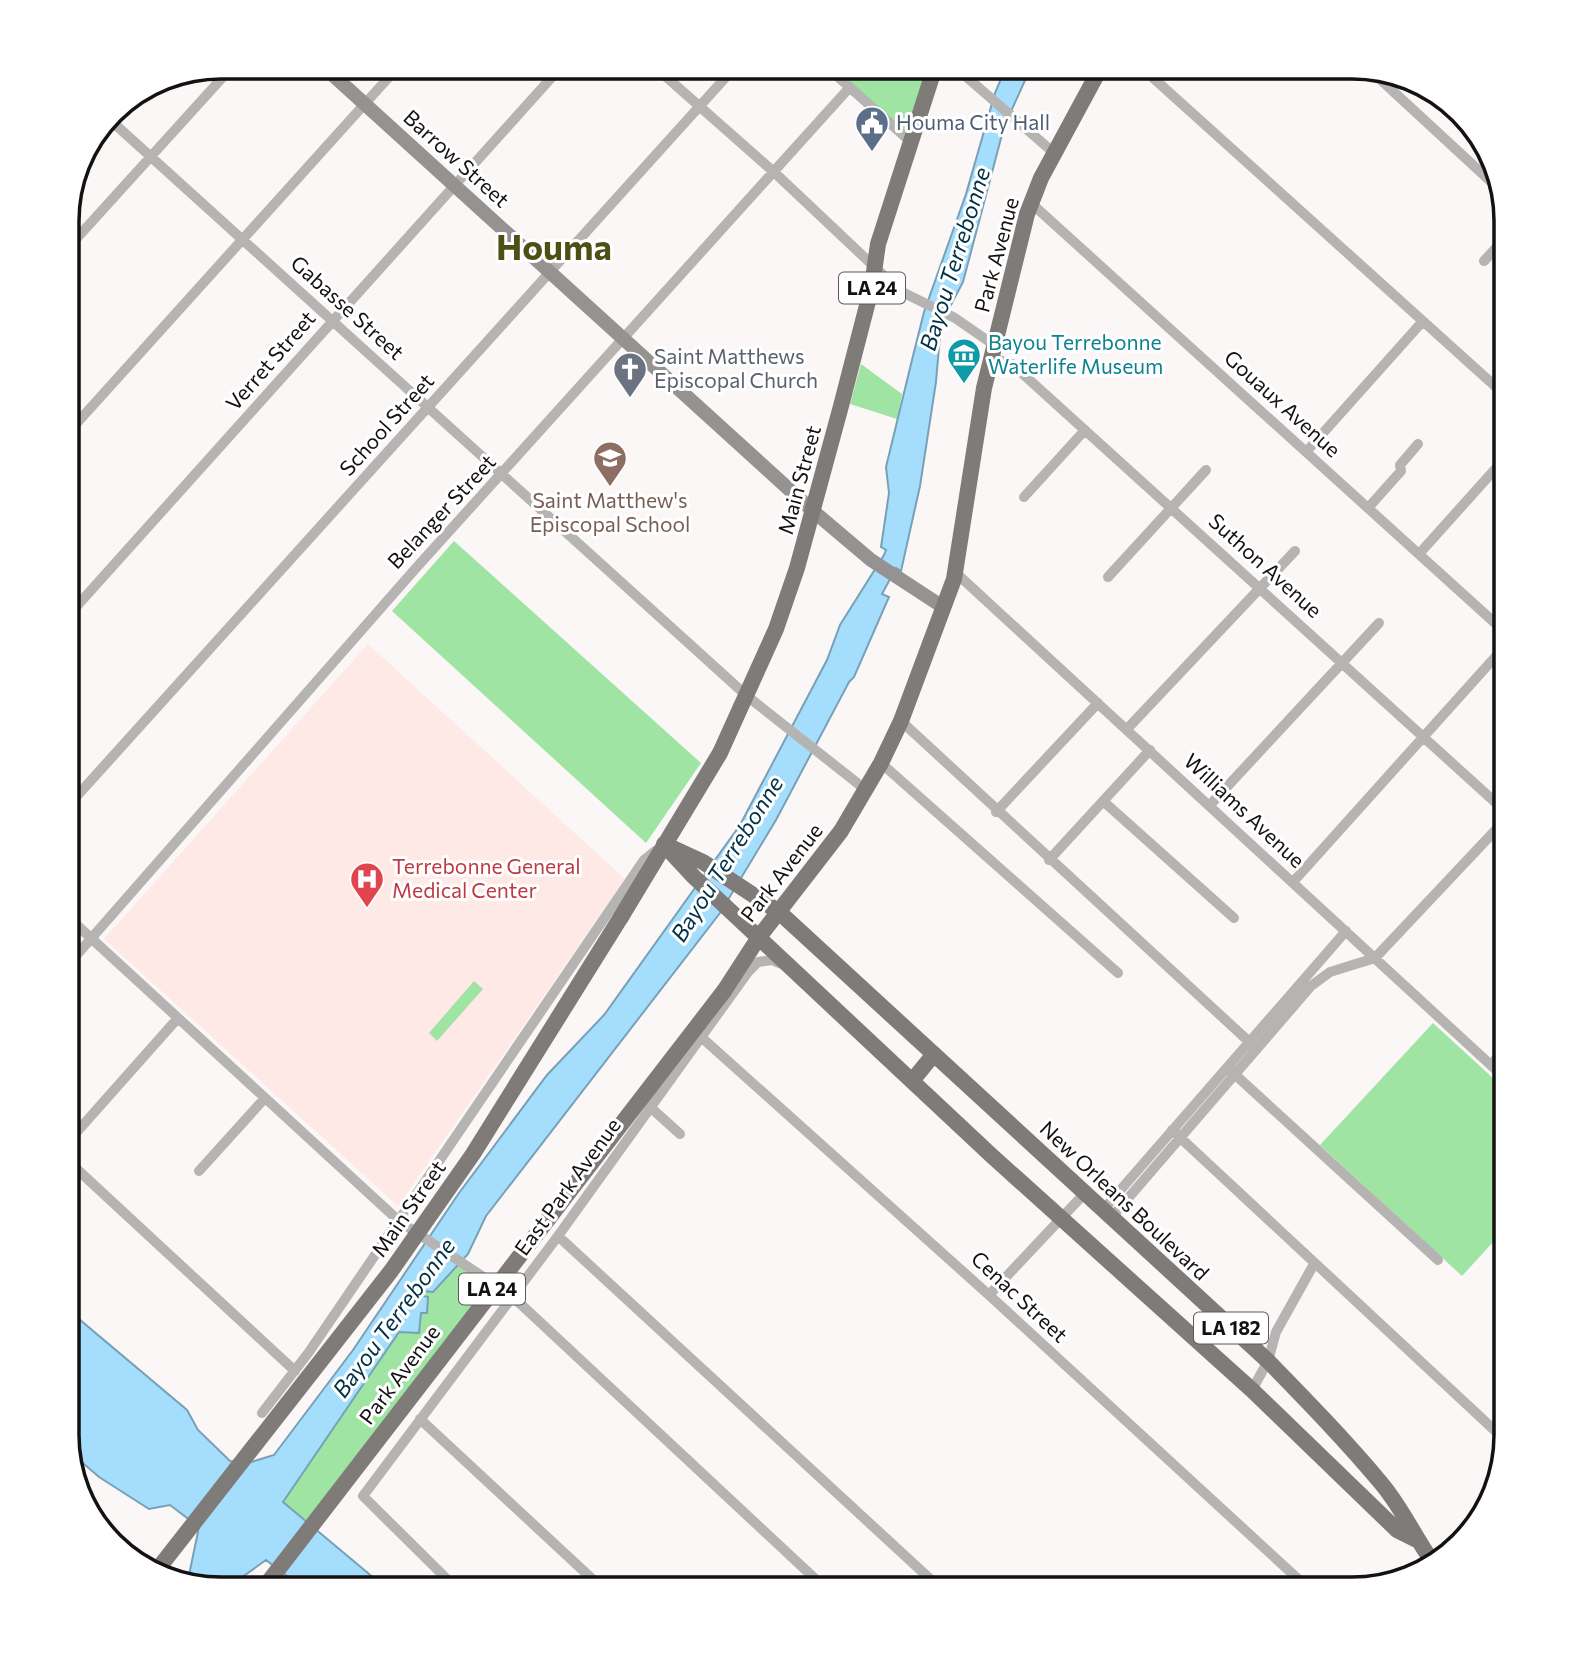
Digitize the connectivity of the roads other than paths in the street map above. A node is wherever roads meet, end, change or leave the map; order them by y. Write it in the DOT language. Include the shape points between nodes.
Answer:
graph roads {
  1 [pos="220,79"];
  2 [pos="338,79"];
  3 [pos="387,79"];
  4 [pos="550,79"];
  5 [pos="669,79"];
  6 [pos="724,79"];
  7 [pos="840,79"];
  8 [pos="932,79"];
  9 [pos="968,79"];
  10 [pos="1094,79"];
  11 [pos="1154,79"];
  12 [pos="1385,83"];
  13 [pos="850,88"];
  14 [pos="365,104"];
  15 [pos="699,106"];
  16 [pos="116,125"];
  17 [pos="913,144"];
  18 [pos="1054,153"];
  19 [pos="151,156"];
  20 [pos="775,173"];
  21 [pos="1487,178"];
  22 [pos="453,184"];
  23 [pos="1031,203"];
  24 [pos="79,236"];
  25 [pos="242,239"];
  26 [pos="1494,251"];
  27 [pos="1484,261"];
  28 [pos="875,269"];
  29 [pos="549,271"];
  30 [pos="332,320"];
  31 [pos="1423,321"];
  32 [pos="624,339"];
  33 [pos="993,352"];
  34 [pos="1494,384"];
  35 [pos="428,408"];
  36 [pos="79,420"];
  37 [pos="1085,430"];
  38 [pos="1418,444"];
  39 [pos="1306,452"];
  40 [pos="1206,470"];
  41 [pos="1494,471"];
  42 [pos="502,476"];
  43 [pos="1024,498"];
  44 [pos="1172,508"];
  45 [pos="1368,508"];
  46 [pos="813,512"];
  47 [pos="1295,551"];
  48 [pos="1419,554"];
  49 [pos="955,572"];
  50 [pos="1108,578"];
  51 [pos="1260,587"];
  52 [pos="79,604"];
  53 [pos="943,607"];
  54 [pos="1494,621"];
  55 [pos="1379,623"];
  56 [pos="1494,659"];
  57 [pos="1343,662"];
  58 [pos="747,696"];
  59 [pos="1098,702"];
  60 [pos="901,721"];
  61 [pos="1127,730"];
  62 [pos="1424,736"];
  63 [pos="1150,750"];
  64 [pos="881,763"];
  65 [pos="866,790"];
  66 [pos="79,794"];
  67 [pos="1494,800"];
  68 [pos="1103,801"];
  69 [pos="1210,805"];
  70 [pos="996,812"];
  71 [pos="1494,833"];
  72 [pos="664,844"];
  73 [pos="1049,860"];
  74 [pos="1293,882"];
  75 [pos="779,912"];
  76 [pos="1234,918"];
  77 [pos="79,927"];
  78 [pos="1346,931"];
  79 [pos="759,937"];
  80 [pos="92,939"];
  81 [pos="79,953"];
  82 [pos="1376,958"];
  83 [pos="791,968"];
  84 [pos="1118,973"];
  85 [pos="1304,987"];
  86 [pos="178,1018"];
  87 [pos="700,1036"];
  88 [pos="1253,1046"];
  89 [pos="934,1054"];
  90 [pos="1494,1062"];
  91 [pos="1492,1065"];
  92 [pos="1231,1071"];
  93 [pos="912,1081"];
  94 [pos="265,1098"];
  95 [pos="650,1107"];
  96 [pos="79,1129"];
  97 [pos="1176,1133"];
  98 [pos="680,1134"];
  99 [pos="199,1171"];
  100 [pos="79,1172"];
  101 [pos="1084,1194"];
  102 [pos="1107,1214"];
  103 [pos="1062,1218"];
  104 [pos="399,1221"];
  105 [pos="558,1236"];
  106 [pos="1438,1260"];
  107 [pos="1314,1264"];
  108 [pos="989,1295"];
  109 [pos="512,1296"];
  110 [pos="1268,1362"];
  111 [pos="295,1370"];
  112 [pos="1251,1390"];
  113 [pos="262,1413"];
  114 [pos="419,1419"];
  115 [pos="1494,1429"];
  116 [pos="1417,1540"];
  117 [pos="1428,1555"];
  118 [pos="161,1564"];
  119 [pos="273,1577"];
  120 [pos="444,1577"];
  121 [pos="589,1577"];
  122 [pos="813,1577"];
  123 [pos="927,1577"];
  124 [pos="1295,1577"];
  1 -- 19 [label="street"];
  2 -- 14 [label="main road, Barrow Street"];
  3 -- 14 [label="street"];
  4 -- 22 [label="street, Verret Street"];
  5 -- 15 [label="street, Suthon Avenue"];
  6 -- 15 [label="street, School Street"];
  7 -- 13 [label="street"];
  8 -- 17 [label="main road, Main Street / LA 24"];
  9 -- 18 [label="street"];
  10 -- 18 [label="main road, Park Avenue / LA 24"];
  11 -- 31 [label="street"];
  12 -- 21 [label="street"];
  13 -- 17 [label="street"];
  13 -- 20 [label="street, Belanger Street"];
  14 -- 22 [label="main road, Barrow Street"];
  14 -- 25 [label="street"];
  15 -- 20 [label="street, Suthon Avenue"];
  15 -- 29 [label="street, School Street"];
  16 -- 19 [label="street, Gabasse Street"];
  17 -- 28 [label="main road, Main Street / LA 24" via="878,244"];
  18 -- 23 [label="main road, Park Avenue / LA 24"];
  19 -- 24 [label="street"];
  19 -- 25 [label="street, Gabasse Street"];
  20 -- 28 [label="street, Suthon Avenue"];
  20 -- 32 [label="street, Belanger Street"];
  22 -- 29 [label="main road, Barrow Street"];
  22 -- 30 [label="street, Verret Street"];
  23 -- 33 [label="main road, Park Avenue / LA 24"];
  23 -- 39 [label="street, Gouaux Avenue"];
  25 -- 30 [label="street, Gabasse Street"];
  25 -- 36 [label="street"];
  26 -- 27 [label="street"];
  28 -- 33 [label="street, Suthon Avenue" via="900,290 955,318"];
  28 -- 46 [label="main road, Main Street / LA 24"];
  29 -- 32 [label="main road, Barrow Street"];
  29 -- 35 [label="street, School Street"];
  30 -- 35 [label="street, Gabasse Street"];
  30 -- 52 [label="street, Verret Street"];
  31 -- 34 [label="street"];
  31 -- 39 [label="street"];
  32 -- 42 [label="street, Belanger Street"];
  32 -- 46 [label="main road, Barrow Street"];
  33 -- 37 [label="street, Suthon Avenue"];
  33 -- 49 [label="main road, Park Avenue / LA 24"];
  35 -- 42 [label="street, Gabasse Street"];
  35 -- 66 [label="street, School Street"];
  37 -- 43 [label="street"];
  37 -- 44 [label="street, Suthon Avenue"];
  38 -- 45 [label="street"];
  39 -- 45 [label="street, Gouaux Avenue"];
  40 -- 44 [label="street"];
  41 -- 48 [label="street"];
  42 -- 58 [label="street, Gabasse Street"];
  42 -- 80 [label="street, Belanger Street"];
  44 -- 50 [label="street"];
  44 -- 51 [label="street, Suthon Avenue"];
  45 -- 48 [label="street, Gouaux Avenue"];
  46 -- 53 [label="main road, Barrow Street" via="871,561"];
  46 -- 58 [label="main road, Main Street / LA 24" via="776,629"];
  47 -- 51 [label="street"];
  48 -- 54 [label="street, Gouaux Avenue"];
  49 -- 53 [label="main road, Park Avenue / LA 24"];
  49 -- 59 [label="street, Williams Avenue"];
  51 -- 57 [label="street, Suthon Avenue"];
  51 -- 61 [label="street"];
  53 -- 60 [label="main road, Park Avenue / LA 24"];
  55 -- 57 [label="street"];
  56 -- 62 [label="street"];
  57 -- 62 [label="street, Suthon Avenue"];
  57 -- 69 [label="street"];
  58 -- 65 [label="street, Gabasse Street"];
  58 -- 72 [label="main road, Main Street / LA 24" via="720,753"];
  59 -- 61 [label="street, Williams Avenue"];
  59 -- 70 [label="street"];
  60 -- 64 [label="main road, Park Avenue / LA 24"];
  60 -- 70 [label="street"];
  61 -- 63 [label="street, Williams Avenue"];
  62 -- 67 [label="street, Suthon Avenue"];
  62 -- 74 [label="street"];
  63 -- 68 [label="street"];
  63 -- 69 [label="street, Williams Avenue"];
  64 -- 65 [label="main road, Park Avenue / LA 24"];
  64 -- 84 [label="street"];
  65 -- 75 [label="main road, Park Avenue / LA 24"];
  68 -- 73 [label="street"];
  68 -- 76 [label="street"];
  69 -- 74 [label="street, Williams Avenue"];
  70 -- 73 [label="street"];
  71 -- 82 [label="street"];
  72 -- 75 [label="main road, LA 182" via="703,862"];
  72 -- 79 [label="main road, LA 182"];
  72 -- 104 [label="street, Main Street" via="644,860"];
  72 -- 118 [label="main road, Main Street / LA 24, bridge" via="473,1154 391,1271"];
  73 -- 88 [label="street"];
  74 -- 78 [label="street, Williams Avenue"];
  75 -- 79 [label="main road, Park Avenue / LA 24"];
  75 -- 89 [label="main road, New Orleans Boulevard / LA 182"];
  77 -- 80 [label="street"];
  78 -- 82 [label="street, Williams Avenue"];
  78 -- 85 [label="street"];
  79 -- 83 [label="main road, New Orleans Boulevard / LA 182"];
  79 -- 119 [label="main road, Park Avenue / LA 24, bridge" via="724,991"];
  80 -- 81 [label="street, Belanger Street"];
  80 -- 86 [label="street"];
  82 -- 85 [label="street" via="1330,972"];
  82 -- 91 [label="street, Williams Avenue"];
  83 -- 87 [label="street, East Park Avenue" via="772,960 758,961"];
  83 -- 93 [label="main road, New Orleans Boulevard / LA 182"];
  85 -- 88 [label="street"];
  86 -- 94 [label="street"];
  86 -- 96 [label="street"];
  87 -- 95 [label="street, East Park Avenue"];
  87 -- 108 [label="street, Cenac Street"];
  88 -- 92 [label="street"];
  89 -- 93 [label="main road"];
  89 -- 101 [label="main road, New Orleans Boulevard / LA 182"];
  90 -- 91 [label="street"];
  92 -- 97 [label="street"];
  92 -- 106 [label="street"];
  93 -- 103 [label="main road, New Orleans Boulevard / LA 182"];
  94 -- 99 [label="street"];
  94 -- 104 [label="street"];
  95 -- 98 [label="street"];
  95 -- 105 [label="street, East Park Avenue"];
  97 -- 102 [label="street"];
  97 -- 107 [label="street"];
  100 -- 111 [label="street"];
  101 -- 102 [label="main road, New Orleans Boulevard / LA 182"];
  101 -- 103 [label="street"];
  102 -- 110 [label="main road, New Orleans Boulevard / LA 182"];
  103 -- 108 [label="street"];
  103 -- 112 [label="main road, New Orleans Boulevard / LA 182"];
  104 -- 109 [label="street"];
  104 -- 111 [label="street, Main Street"];
  105 -- 109 [label="street, East Park Avenue"];
  105 -- 123 [label="street"];
  107 -- 110 [label="street" via="1276,1332"];
  107 -- 115 [label="street"];
  108 -- 124 [label="street, Cenac Street"];
  109 -- 114 [label="street, East Park Avenue"];
  109 -- 122 [label="street"];
  110 -- 112 [label="street"];
  110 -- 116 [label="main road, New Orleans Boulevard / LA 182" via="1381,1482 1412,1525"];
  111 -- 113 [label="street, Main Street"];
  112 -- 116 [label="main road, New Orleans Boulevard / LA 182" via="1396,1530"];
  114 -- 120 [label="street, East Park Avenue" via="363,1496"];
  114 -- 121 [label="street"];
  116 -- 117 [label="main road, New Orleans Boulevard / LA 182"];
}
